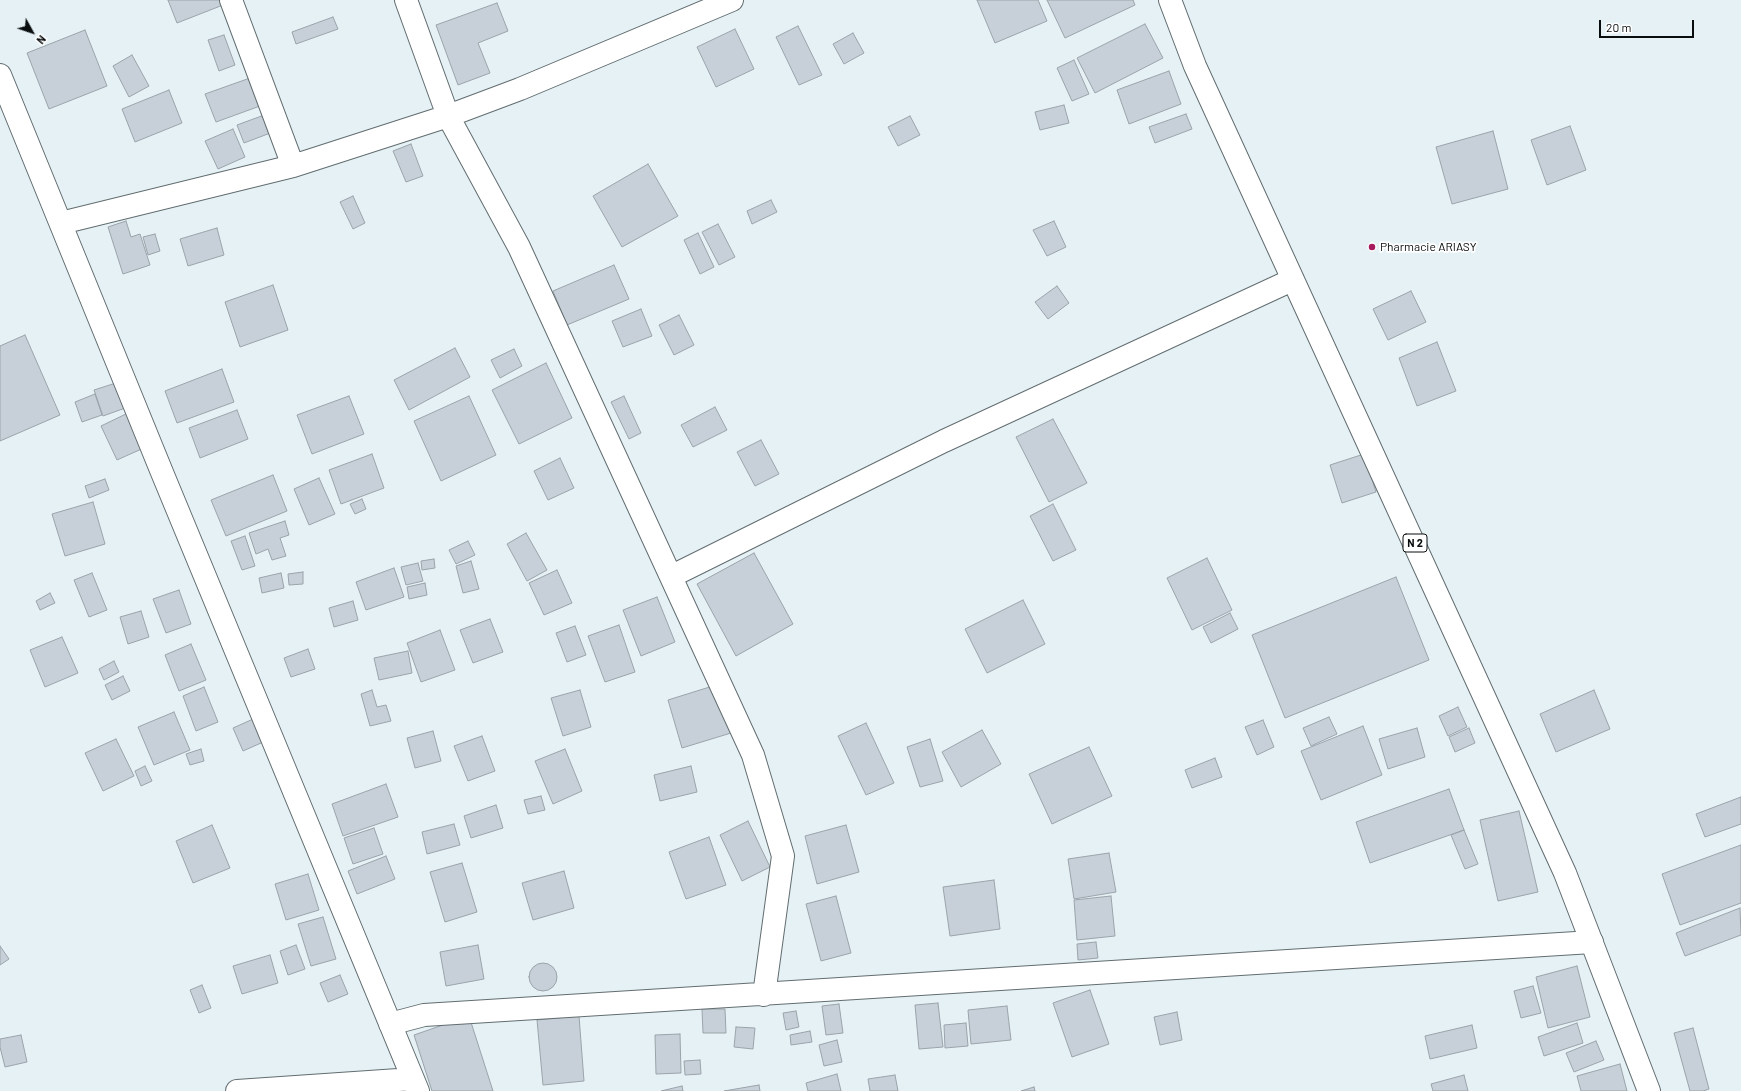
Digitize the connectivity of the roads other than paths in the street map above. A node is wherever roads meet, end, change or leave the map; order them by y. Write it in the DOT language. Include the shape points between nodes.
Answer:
graph roads {
  1 [pos="231,0"];
  2 [pos="406,0"];
  3 [pos="732,0"];
  4 [pos="1170,0"];
  5 [pos="0,75"];
  6 [pos="448,116"];
  7 [pos="293,166"];
  8 [pos="61,223"];
  9 [pos="1292,280"];
  10 [pos="672,576"];
  11 [pos="1592,942"];
  12 [pos="764,995"];
  13 [pos="390,1024"];
  14 [pos="416,1085"];
  15 [pos="237,1091"];
  16 [pos="1649,1091"];
  1 -- 7 [label="street"];
  2 -- 6 [label="street"];
  3 -- 6 [label="street" via="520,89"];
  4 -- 9 [label="street, N 2" via="1195,66"];
  5 -- 8 [label="street"];
  6 -- 7 [label="street"];
  6 -- 10 [label="street" via="519,247"];
  7 -- 8 [label="street"];
  8 -- 13 [label="street"];
  9 -- 10 [label="street" via="944,441"];
  9 -- 11 [label="street, N 2" via="1559,858"];
  10 -- 12 [label="street" via="753,755 783,856"];
  11 -- 12 [label="street"];
  11 -- 16 [label="street, N 2"];
  12 -- 13 [label="street" via="424,1015"];
  13 -- 14 [label="street"];
  14 -- 15 [label="street"];
}
